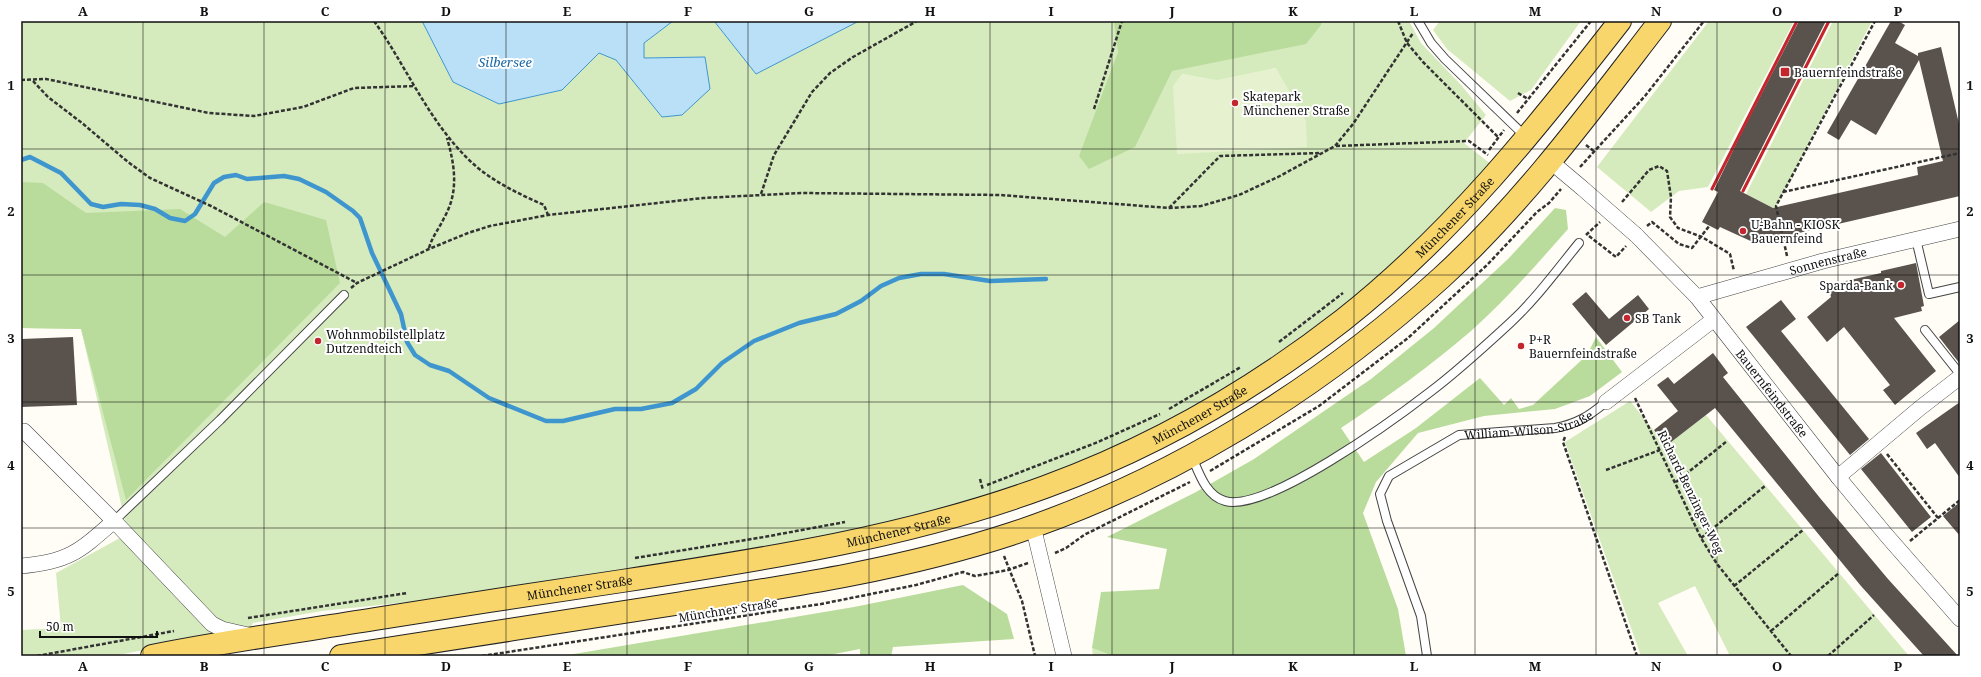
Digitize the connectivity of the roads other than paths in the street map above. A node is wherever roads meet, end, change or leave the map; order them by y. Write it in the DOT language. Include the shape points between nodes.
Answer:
graph roads {
  1 [pos="1620,21"];
  2 [pos="1660,21"];
  3 [pos="1419,22"];
  4 [pos="1528,138"];
  5 [pos="1550,161"];
  6 [pos="1960,229"];
  7 [pos="1916,239"];
  8 [pos="1432,242"];
  9 [pos="1579,243"];
  10 [pos="1444,275"];
  11 [pos="1960,287"];
  12 [pos="344,295"];
  13 [pos="1697,297"];
  14 [pos="1714,320"];
  15 [pos="1925,330"];
  16 [pos="1960,374"];
  17 [pos="1960,378"];
  18 [pos="1606,402"];
  19 [pos="21,431"];
  20 [pos="1192,456"];
  21 [pos="1838,477"];
  22 [pos="1027,494"];
  23 [pos="114,521"];
  24 [pos="1033,526"];
  25 [pos="21,566"];
  26 [pos="1960,619"];
  27 [pos="256,637"];
  28 [pos="152,656"];
  29 [pos="341,656"];
  30 [pos="1064,656"];
  31 [pos="1427,656"];
  1 -- 4 [label="main road, Münchener Straße"];
  2 -- 5 [label="main road"];
  3 -- 4 [label="lane" via="1431,43 1445,59"];
  4 -- 5 [label="main road"];
  4 -- 8 [label="main road, Münchener Straße"];
  5 -- 10 [label="main road" via="1494,225"];
  5 -- 13 [label="street, Bauernfeindstraße, bridge" via="1636,235"];
  6 -- 7 [label="street, Sonnenstraße"];
  7 -- 11 [label="lane" via="1929,294"];
  7 -- 13 [label="street, Sonnenstraße"];
  8 -- 10 [label="main road" via="1443,252"];
  8 -- 22 [label="main road, Münchener Straße" via="1342,321 1250,385 1137,447"];
  9 -- 20 [label="lane" via="1537,294 1481,350 1384,427 1307,474 1275,491 1243,501 1225,502 1211,494"];
  10 -- 20 [label="main road" via="1364,343 1318,377"];
  12 -- 23 [label="lane" via="220,420"];
  13 -- 14 [label="street, Bauernfeindstraße"];
  14 -- 18 [label="street, William-Wilson-Straße"];
  14 -- 21 [label="street, Bauernfeindstraße"];
  15 -- 16 [label="lane"];
  17 -- 21 [label="street"];
  18 -- 31 [label="lane, William-Wilson-Straße" via="1586,418 1570,425 1459,435 1389,476 1380,494 1421,616"];
  19 -- 23 [label="street" via="24,431"];
  20 -- 24 [label="main road" via="1102,499"];
  21 -- 26 [label="street, Bauernfeindstraße"];
  22 -- 24 [label="main road"];
  22 -- 27 [label="main road, Münchener Straße" via="918,527 798,552"];
  23 -- 25 [label="street" via="84,548 68,557 50,563"];
  23 -- 27 [label="street" via="212,624"];
  24 -- 29 [label="main road" via="941,554 846,576"];
  24 -- 30 [label="street"];
  27 -- 28 [label="main road, Münchener Straße"];
}
